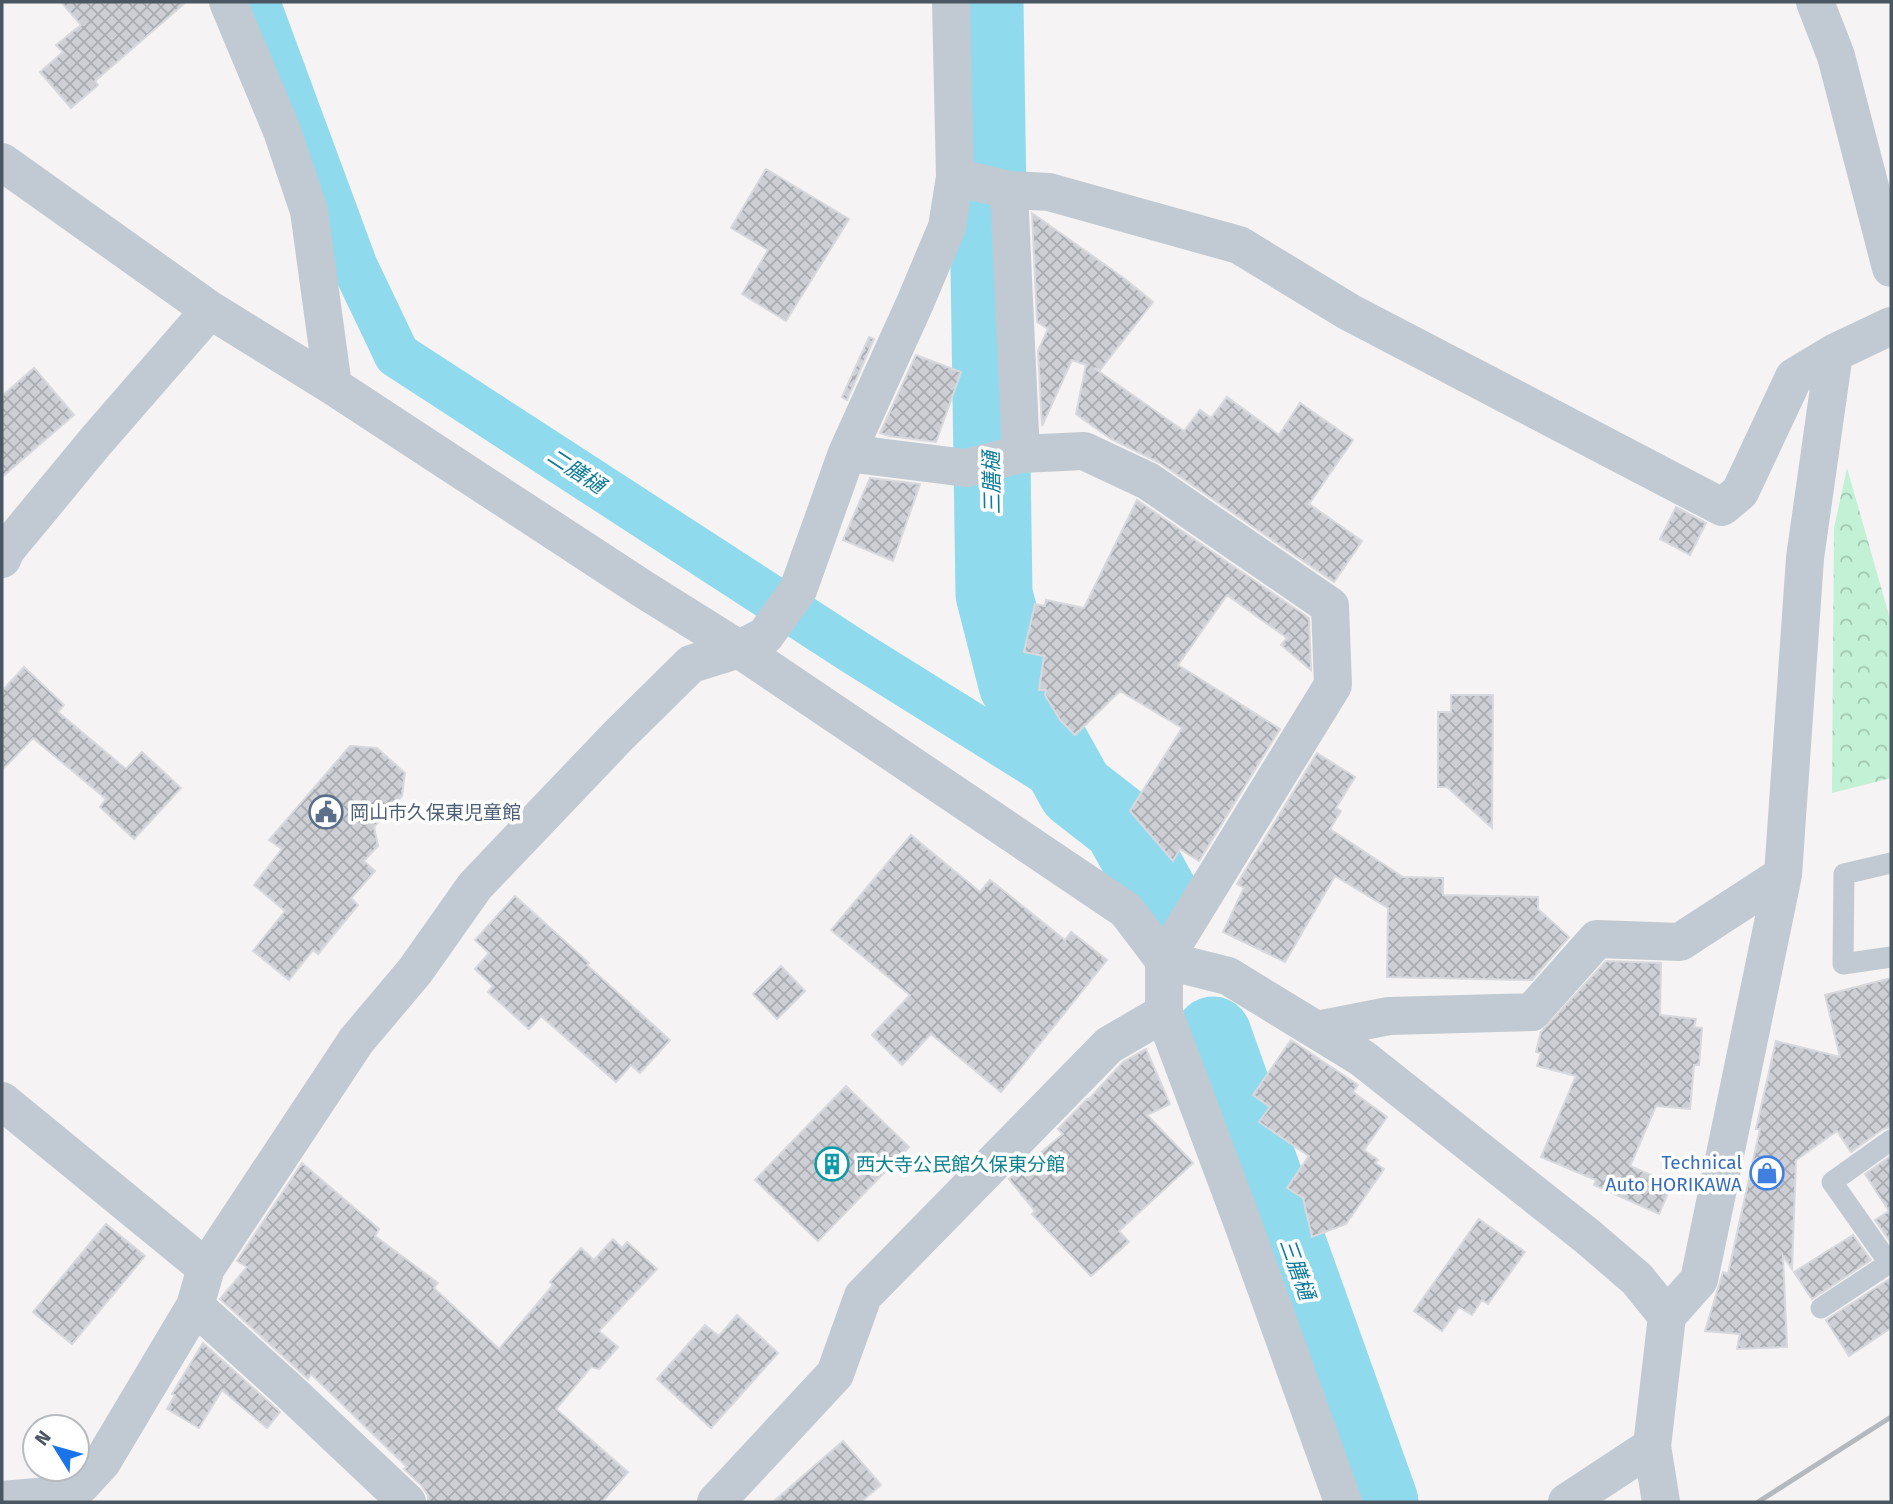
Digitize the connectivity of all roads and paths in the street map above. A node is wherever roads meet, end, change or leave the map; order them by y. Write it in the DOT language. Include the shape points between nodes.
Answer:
graph roads {
  1 [pos="228,2"];
  2 [pos="951,2"];
  3 [pos="1815,2"];
  4 [pos="2,162"];
  5 [pos="955,177"];
  6 [pos="1009,190"];
  7 [pos="1891,268"];
  8 [pos="210,310"];
  9 [pos="1891,327"];
  10 [pos="1834,354"];
  11 [pos="333,386"];
  12 [pos="847,453"];
  13 [pos="1021,454"];
  14 [pos="2,559"];
  15 [pos="752,643"];
  16 [pos="1891,863"];
  17 [pos="1783,875"];
  18 [pos="1891,957"];
  19 [pos="1164,960"];
  20 [pos="1164,1013"];
  21 [pos="1317,1031"];
  22 [pos="2,1101"];
  23 [pos="1891,1140"];
  24 [pos="1890,1262"];
  25 [pos="206,1268"];
  26 [pos="195,1306"];
  27 [pos="1821,1308"];
  28 [pos="1667,1316"];
  29 [pos="1652,1446"];
  30 [pos="2,1500"];
  31 [pos="407,1502"];
  32 [pos="716,1502"];
  33 [pos="1343,1502"];
  34 [pos="1567,1502"];
  35 [pos="1661,1502"];
  1 -- 11 [label="street" via="282,131 309,211"];
  2 -- 5 [label="street"];
  3 -- 7 [label="street" via="1836,56"];
  4 -- 8 [label="street"];
  5 -- 6 [label="street"];
  5 -- 12 [label="street" via="947,227"];
  6 -- 10 [label="street" via="1049,192 1239,245 1349,312 1722,507 1741,492 1794,377"];
  6 -- 13 [label="street"];
  8 -- 11 [label="street"];
  8 -- 14 [label="street" via="96,441"];
  9 -- 10 [label="street"];
  10 -- 17 [label="street" via="1805,558"];
  11 -- 15 [label="street" via="643,589"];
  12 -- 13 [label="street" via="967,468"];
  12 -- 15 [label="street" via="798,590"];
  13 -- 19 [label="street" via="1084,451 1137,476 1331,606 1333,685"];
  15 -- 19 [label="street" via="1126,910"];
  15 -- 25 [label="street" via="691,664 475,886 415,971 356,1041"];
  16 -- 18 [label="lane" via="1844,874 1843,964"];
  17 -- 21 [label="street" via="1680,942 1597,939 1532,1012 1389,1016"];
  17 -- 28 [label="street" via="1699,1280"];
  19 -- 20 [label="street"];
  19 -- 21 [label="street" via="1228,976"];
  20 -- 32 [label="street" via="1109,1045 863,1296 835,1374"];
  20 -- 33 [label="street"];
  21 -- 28 [label="street" via="1362,1058 1587,1236 1637,1279"];
  22 -- 25 [label="street"];
  23 -- 24 [label="lane" via="1832,1182"];
  24 -- 27 [label="lane"];
  25 -- 26 [label="street"];
  26 -- 30 [label="street" via="102,1462 81,1485 61,1495"];
  26 -- 31 [label="street"];
  28 -- 29 [label="street"];
  29 -- 34 [label="street"];
  29 -- 35 [label="street"];
}
